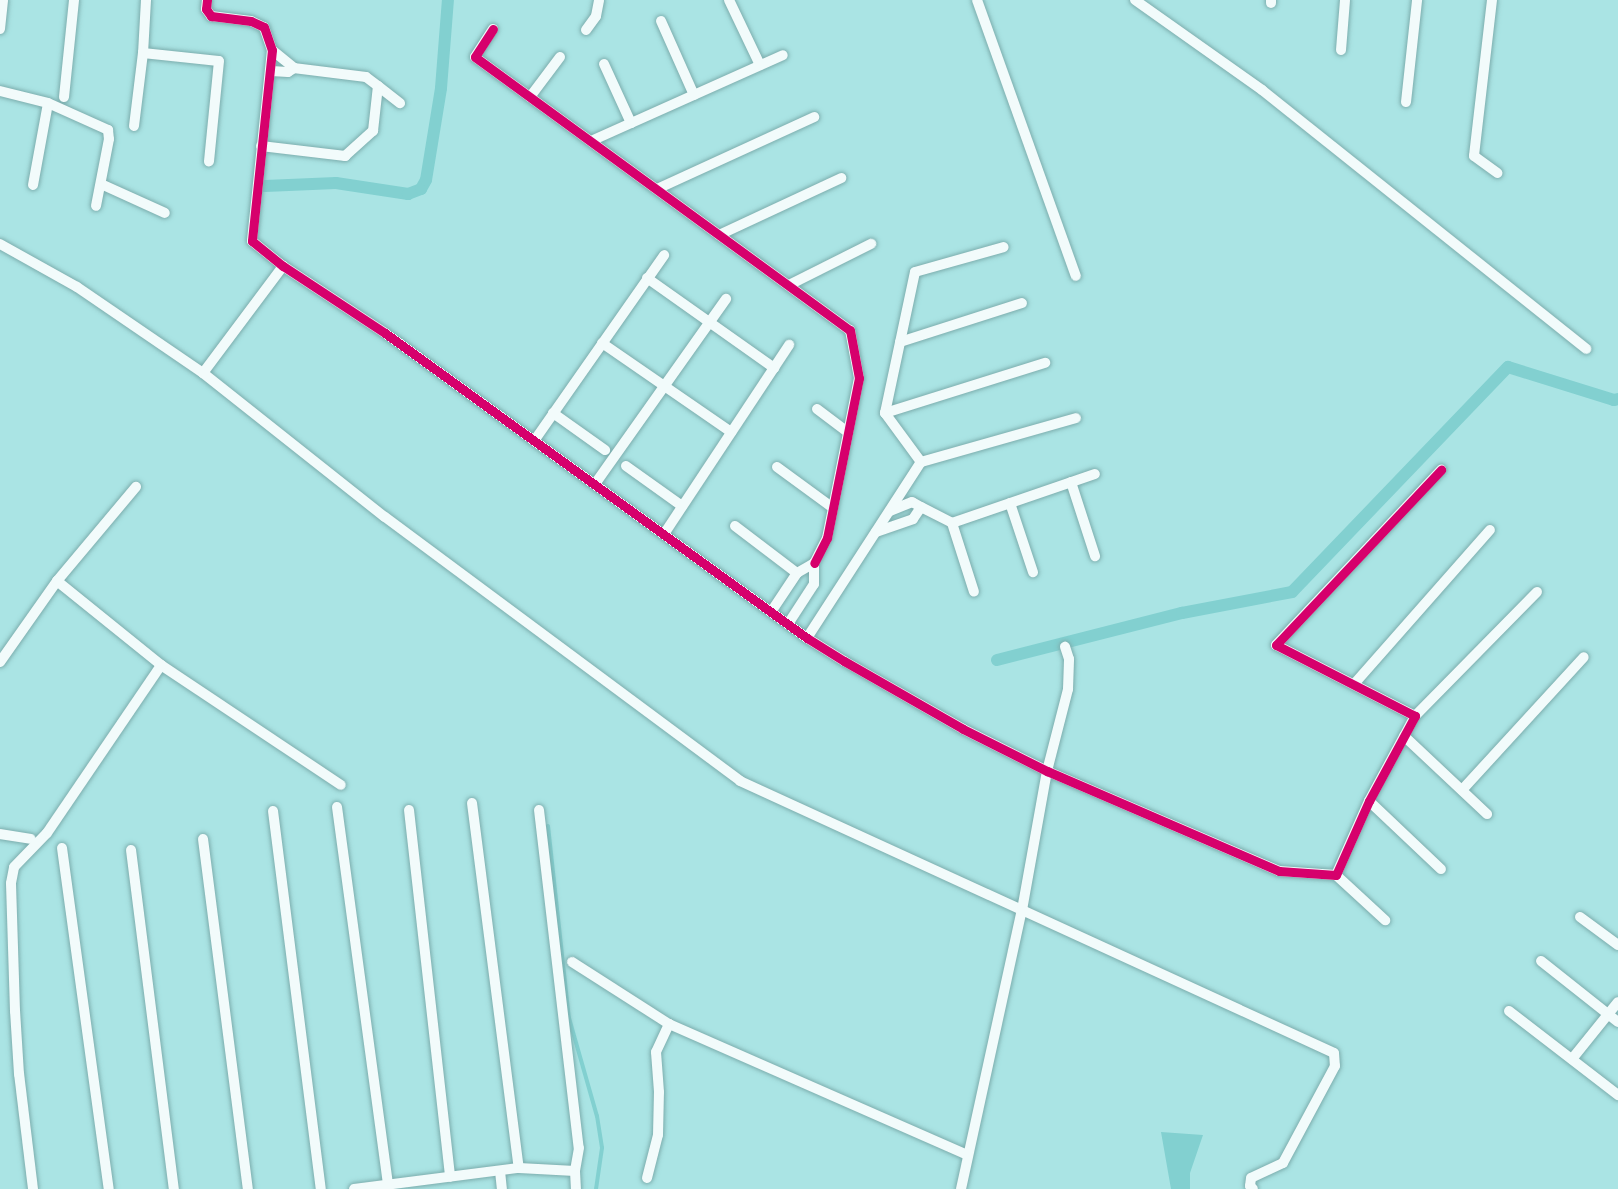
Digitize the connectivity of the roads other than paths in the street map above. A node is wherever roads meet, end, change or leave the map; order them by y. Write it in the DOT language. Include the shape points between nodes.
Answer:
graph roads {
  1 [pos="3,0"];
  2 [pos="74,0"];
  3 [pos="147,0"];
  4 [pos="207,0"];
  5 [pos="599,0"];
  6 [pos="729,0"];
  7 [pos="977,0"];
  8 [pos="1135,0"];
  9 [pos="1346,0"];
  10 [pos="1417,0"];
  11 [pos="1492,0"];
  12 [pos="661,21"];
  13 [pos="493,28"];
  14 [pos="0,29"];
  15 [pos="586,30"];
  16 [pos="272,50"];
  17 [pos="1341,50"];
  18 [pos="142,53"];
  19 [pos="783,55"];
  20 [pos="560,57"];
  21 [pos="604,64"];
  22 [pos="760,65"];
  23 [pos="294,68"];
  24 [pos="271,71"];
  25 [pos="378,86"];
  26 [pos="0,91"];
  27 [pos="694,95"];
  28 [pos="64,97"];
  29 [pos="530,97"];
  30 [pos="1406,102"];
  31 [pos="48,103"];
  32 [pos="400,103"];
  33 [pos="814,117"];
  34 [pos="631,123"];
  35 [pos="134,126"];
  36 [pos="591,141"];
  37 [pos="261,146"];
  38 [pos="209,162"];
  39 [pos="1497,173"];
  40 [pos="841,178"];
  41 [pos="101,184"];
  42 [pos="33,185"];
  43 [pos="657,189"];
  44 [pos="96,206"];
  45 [pos="165,213"];
  46 [pos="719,235"];
  47 [pos="0,244"];
  48 [pos="871,244"];
  49 [pos="1004,247"];
  50 [pos="664,255"];
  51 [pos="283,266"];
  52 [pos="1076,276"];
  53 [pos="647,278"];
  54 [pos="789,285"];
  55 [pos="726,299"];
  56 [pos="1022,303"];
  57 [pos="709,322"];
  58 [pos="900,342"];
  59 [pos="602,343"];
  60 [pos="789,345"];
  61 [pos="1586,349"];
  62 [pos="1045,363"];
  63 [pos="774,368"];
  64 [pos="203,373"];
  65 [pos="664,386"];
  66 [pos="817,409"];
  67 [pos="553,413"];
  68 [pos="885,413"];
  69 [pos="1076,418"];
  70 [pos="731,432"];
  71 [pos="848,432"];
  72 [pos="534,441"];
  73 [pos="605,450"];
  74 [pos="921,462"];
  75 [pos="626,466"];
  76 [pos="777,467"];
  77 [pos="1441,470"];
  78 [pos="1095,474"];
  79 [pos="1071,482"];
  80 [pos="595,484"];
  81 [pos="136,487"];
  82 [pos="1010,503"];
  83 [pos="682,506"];
  84 [pos="921,507"];
  85 [pos="833,508"];
  86 [pos="890,511"];
  87 [pos="952,523"];
  88 [pos="735,525"];
  89 [pos="1490,530"];
  90 [pos="876,532"];
  91 [pos="664,534"];
  92 [pos="1095,556"];
  93 [pos="814,563"];
  94 [pos="1033,572"];
  95 [pos="797,573"];
  96 [pos="57,582"];
  97 [pos="974,592"];
  98 [pos="1537,592"];
  99 [pos="771,612"];
  100 [pos="788,624"];
  101 [pos="807,638"];
  102 [pos="1065,647"];
  103 [pos="1584,657"];
  104 [pos="0,662"];
  105 [pos="161,665"];
  106 [pos="1354,683"];
  107 [pos="1415,716"];
  108 [pos="1404,736"];
  109 [pos="1047,771"];
  110 [pos="341,785"];
  111 [pos="1462,790"];
  112 [pos="1370,801"];
  113 [pos="472,803"];
  114 [pos="337,807"];
  115 [pos="409,810"];
  116 [pos="539,810"];
  117 [pos="273,812"];
  118 [pos="1487,814"];
  119 [pos="0,834"];
  120 [pos="31,839"];
  121 [pos="203,839"];
  122 [pos="62,848"];
  123 [pos="131,850"];
  124 [pos="1442,869"];
  125 [pos="1336,875"];
  126 [pos="1022,910"];
  127 [pos="1580,916"];
  128 [pos="1385,920"];
  129 [pos="1618,945"];
  130 [pos="1541,961"];
  131 [pos="573,962"];
  132 [pos="1618,1002"];
  133 [pos="1509,1011"];
  134 [pos="1608,1014"];
  135 [pos="1618,1022"];
  136 [pos="669,1024"];
  137 [pos="1572,1059"];
  138 [pos="1618,1095"];
  139 [pos="968,1155"];
  140 [pos="519,1168"];
  141 [pos="500,1171"];
  142 [pos="574,1171"];
  143 [pos="450,1178"];
  144 [pos="647,1178"];
  145 [pos="437,1184"];
  146 [pos="388,1185"];
  147 [pos="372,1188"];
  148 [pos="33,1189"];
  149 [pos="109,1189"];
  150 [pos="174,1189"];
  151 [pos="248,1189"];
  152 [pos="321,1189"];
  153 [pos="354,1189"];
  154 [pos="502,1189"];
  155 [pos="576,1189"];
  156 [pos="961,1189"];
  157 [pos="1252,1189"];
  1 -- 14 [label="street"];
  2 -- 28 [label="street"];
  3 -- 18 [label="street"];
  4 -- 16 [label="street" via="210,16 251,21 264,27"];
  5 -- 15 [label="street" via="593,24"];
  6 -- 22 [label="street"];
  7 -- 52 [label="street"];
  8 -- 61 [label="street" via="1262,90"];
  9 -- 17 [label="street"];
  10 -- 30 [label="street"];
  11 -- 39 [label="street" via="1474,156"];
  12 -- 27 [label="street"];
  13 -- 29 [label="street" via="475,57"];
  16 -- 23 [label="street"];
  16 -- 24 [label="street"];
  18 -- 35 [label="street"];
  18 -- 38 [label="street" via="219,61"];
  19 -- 22 [label="street"];
  20 -- 29 [label="street"];
  21 -- 34 [label="street"];
  22 -- 27 [label="street"];
  23 -- 24 [label="street" via="288,72"];
  23 -- 25 [label="street" via="366,77"];
  24 -- 37 [label="street"];
  25 -- 32 [label="street"];
  25 -- 37 [label="street" via="373,131 345,156"];
  26 -- 31 [label="street"];
  27 -- 34 [label="street"];
  29 -- 36 [label="street"];
  31 -- 41 [label="street" via="108,130"];
  31 -- 42 [label="street"];
  33 -- 43 [label="street"];
  34 -- 36 [label="street"];
  36 -- 43 [label="street"];
  37 -- 51 [label="street" via="252,241"];
  40 -- 46 [label="street"];
  41 -- 44 [label="street"];
  41 -- 45 [label="street"];
  43 -- 46 [label="street"];
  46 -- 54 [label="street"];
  47 -- 64 [label="street" via="77,287"];
  48 -- 54 [label="street"];
  49 -- 58 [label="street" via="915,272"];
  50 -- 53 [label="street"];
  51 -- 64 [label="street"];
  51 -- 72 [label="street" via="385,333"];
  53 -- 57 [label="street"];
  53 -- 59 [label="street"];
  54 -- 71 [label="street" via="850,330 859,378"];
  55 -- 57 [label="street"];
  56 -- 58 [label="street"];
  57 -- 63 [label="street"];
  57 -- 65 [label="street"];
  58 -- 68 [label="street"];
  59 -- 65 [label="street"];
  59 -- 67 [label="street"];
  60 -- 63 [label="street"];
  62 -- 68 [label="street"];
  63 -- 70 [label="street"];
  64 -- 126 [label="street" via="386,517 740,781"];
  65 -- 70 [label="street"];
  65 -- 80 [label="street"];
  66 -- 71 [label="street"];
  67 -- 72 [label="street"];
  67 -- 73 [label="street"];
  68 -- 74 [label="street"];
  69 -- 74 [label="street"];
  70 -- 83 [label="street"];
  71 -- 85 [label="street"];
  72 -- 80 [label="street"];
  74 -- 86 [label="street"];
  75 -- 83 [label="street"];
  76 -- 85 [label="street"];
  77 -- 106 [label="street" via="1276,645"];
  78 -- 79 [label="street"];
  79 -- 82 [label="street"];
  79 -- 92 [label="street"];
  80 -- 91 [label="street"];
  81 -- 96 [label="street"];
  82 -- 87 [label="street"];
  82 -- 94 [label="street"];
  83 -- 91 [label="street"];
  84 -- 86 [label="street" via="912,502"];
  84 -- 87 [label="street"];
  84 -- 90 [label="street" via="913,519"];
  85 -- 93 [label="street" via="827,538"];
  86 -- 90 [label="street"];
  87 -- 97 [label="street"];
  88 -- 95 [label="street"];
  89 -- 106 [label="street"];
  90 -- 101 [label="street"];
  91 -- 99 [label="street"];
  93 -- 95 [label="street"];
  93 -- 100 [label="street" via="814,584"];
  95 -- 99 [label="street"];
  96 -- 104 [label="street"];
  96 -- 105 [label="street"];
  98 -- 107 [label="street"];
  99 -- 100 [label="street"];
  100 -- 101 [label="street"];
  101 -- 109 [label="street" via="963,729"];
  102 -- 109 [label="street" via="1069,659 1068,688"];
  103 -- 111 [label="street"];
  105 -- 110 [label="street"];
  105 -- 148 [label="street" via="47,832 14,867 11,883 15,1011"];
  106 -- 107 [label="street"];
  107 -- 108 [label="street"];
  108 -- 111 [label="street"];
  108 -- 112 [label="street"];
  109 -- 125 [label="street" via="1279,871"];
  109 -- 126 [label="street"];
  111 -- 118 [label="street"];
  112 -- 124 [label="street"];
  112 -- 125 [label="street"];
  113 -- 140 [label="street"];
  114 -- 146 [label="street"];
  115 -- 143 [label="street"];
  116 -- 142 [label="street" via="579,1148"];
  117 -- 152 [label="street"];
  119 -- 120 [label="street"];
  121 -- 151 [label="street"];
  122 -- 149 [label="street"];
  123 -- 150 [label="street"];
  125 -- 128 [label="street"];
  126 -- 139 [label="street"];
  126 -- 157 [label="street" via="1334,1053 1335,1066 1283,1163 1251,1178"];
  127 -- 129 [label="street"];
  130 -- 134 [label="street"];
  131 -- 136 [label="street"];
  132 -- 134 [label="street"];
  133 -- 137 [label="street"];
  134 -- 135 [label="street"];
  134 -- 137 [label="street"];
  136 -- 139 [label="street"];
  136 -- 144 [label="street" via="656,1052 658,1135"];
  137 -- 138 [label="street"];
  139 -- 156 [label="street"];
  140 -- 141 [label="street"];
  140 -- 142 [label="street"];
  141 -- 143 [label="street"];
  141 -- 154 [label="street"];
  142 -- 155 [label="street"];
  143 -- 145 [label="street"];
  145 -- 146 [label="street"];
  146 -- 147 [label="street"];
  147 -- 153 [label="street"];
}
